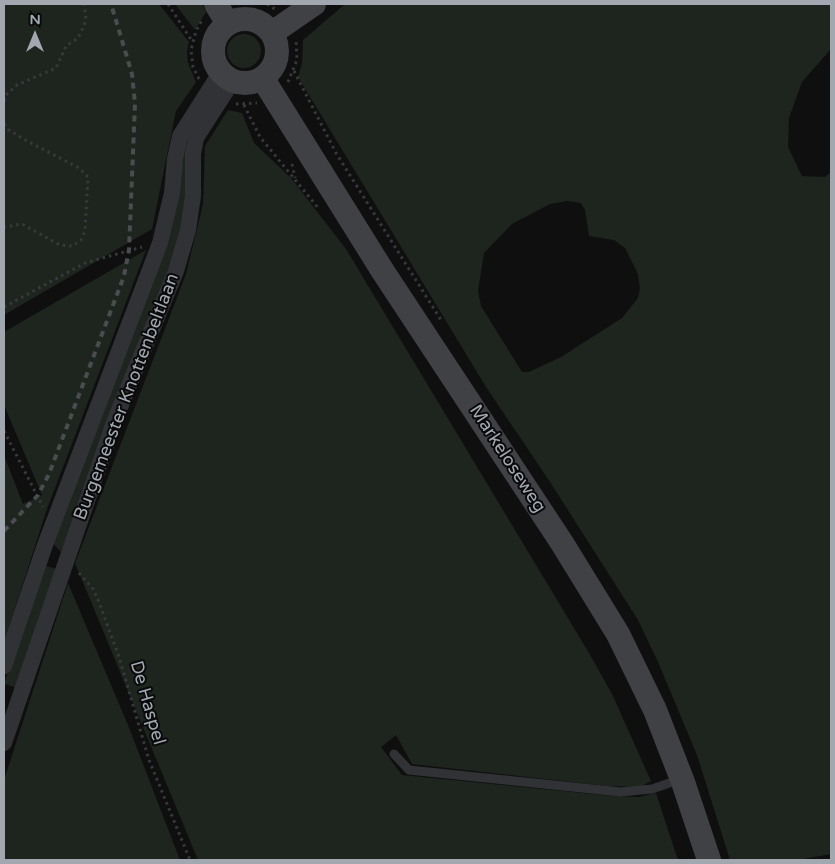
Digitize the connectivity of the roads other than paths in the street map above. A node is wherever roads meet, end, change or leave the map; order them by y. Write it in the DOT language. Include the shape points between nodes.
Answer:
graph roads {
  1 [pos="216,4"];
  2 [pos="314,4"];
  3 [pos="228,24"];
  4 [pos="272,33"];
  5 [pos="226,77"];
  6 [pos="262,78"];
  7 [pos="4,666"];
  8 [pos="4,743"];
  9 [pos="394,754"];
  10 [pos="682,779"];
  11 [pos="709,860"];
  1 -- 3 [label="main road"];
  2 -- 4 [label="main road"];
  3 -- 4 [label="main road" via="247,19 256,21"];
  3 -- 5 [label="main road" via="215,40 213,50 214,60"];
  4 -- 6 [label="main road" via="278,49 277,58 269,73"];
  5 -- 6 [label="main road" via="252,83"];
  5 -- 7 [label="street, Burgemeester Knottenbeltlaan" via="180,136 172,193 160,243 45,545"];
  5 -- 8 [label="street, Burgemeester Knottenbeltlaan" via="196,138 188,230 176,271 114,422"];
  6 -- 10 [label="main road, Markeloseweg" via="335,213 382,270 562,543 618,634 655,710"];
  9 -- 10 [label="lane" via="409,770 621,792 652,789"];
  10 -- 11 [label="main road, Markeloseweg"];
}
